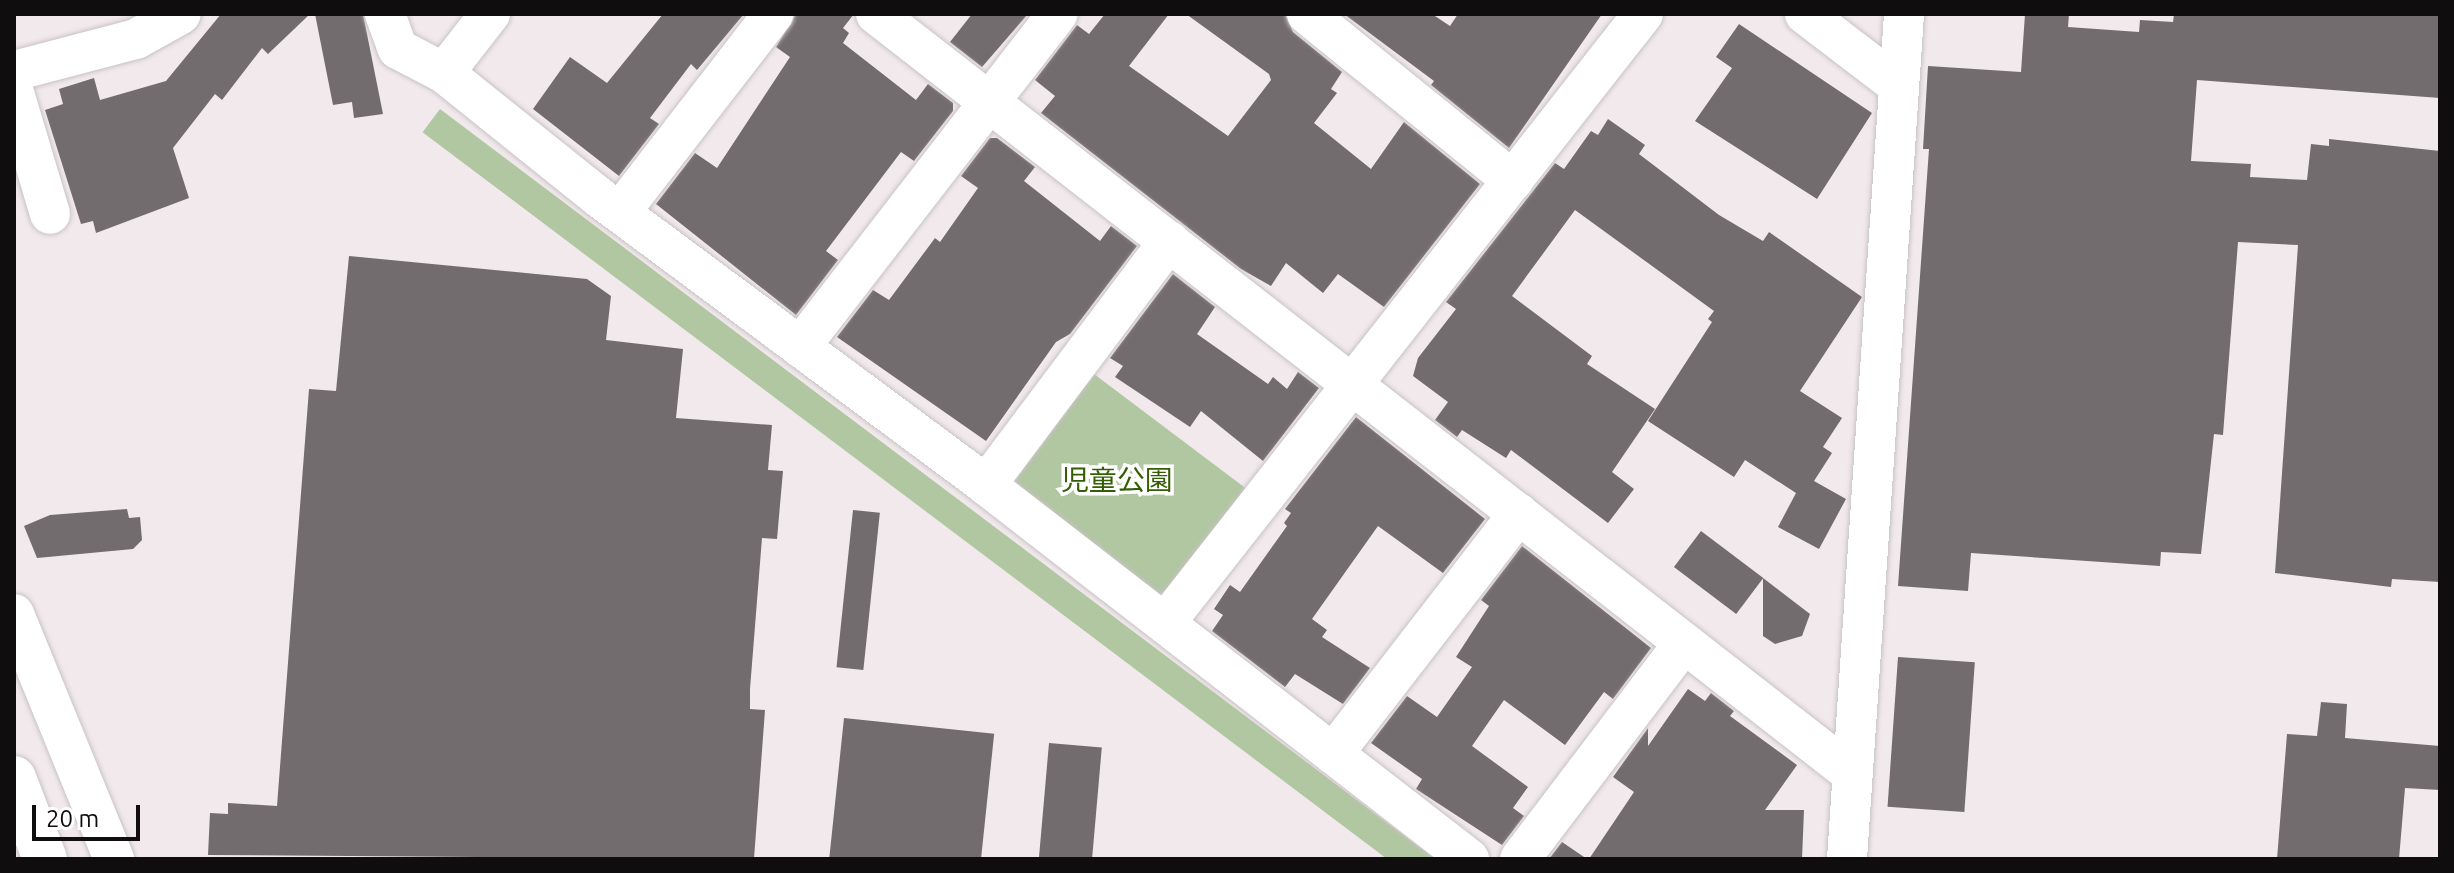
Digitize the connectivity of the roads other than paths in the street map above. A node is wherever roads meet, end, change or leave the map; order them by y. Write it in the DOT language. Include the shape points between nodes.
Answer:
graph roads {
  1 [pos="385,14"];
  2 [pos="490,14"];
  3 [pos="773,14"];
  4 [pos="876,14"];
  5 [pos="1057,14"];
  6 [pos="1307,14"];
  7 [pos="1643,14"];
  8 [pos="1805,14"];
  9 [pos="1904,14"];
  10 [pos="164,19"];
  11 [pos="14,71"];
  12 [pos="444,73"];
  13 [pos="1898,85"];
  14 [pos="14,93"];
  15 [pos="989,103"];
  16 [pos="1513,181"];
  17 [pos="621,211"];
  18 [pos="50,214"];
  19 [pos="1169,241"];
  20 [pos="800,347"];
  21 [pos="1354,384"];
  22 [pos="986,485"];
  23 [pos="1519,513"];
  24 [pos="14,614"];
  25 [pos="1165,623"];
  26 [pos="1683,644"];
  27 [pos="1333,754"];
  28 [pos="1850,772"];
  29 [pos="14,778"];
  30 [pos="45,859"];
  31 [pos="114,859"];
  32 [pos="1469,859"];
  33 [pos="1520,859"];
  34 [pos="1847,859"];
  1 -- 12 [label="street" via="398,49"];
  2 -- 12 [label="street"];
  3 -- 17 [label="street"];
  4 -- 15 [label="street"];
  5 -- 15 [label="street"];
  6 -- 16 [label="street"];
  7 -- 16 [label="street"];
  8 -- 13 [label="street"];
  9 -- 13 [label="street"];
  10 -- 11 [label="street"];
  12 -- 17 [label="street"];
  13 -- 28 [label="street"];
  14 -- 18 [label="street"];
  15 -- 19 [label="street"];
  15 -- 20 [label="street"];
  16 -- 21 [label="street"];
  17 -- 20 [label="street"];
  19 -- 21 [label="street"];
  19 -- 22 [label="street"];
  20 -- 22 [label="street"];
  21 -- 23 [label="street"];
  21 -- 25 [label="street"];
  22 -- 25 [label="street"];
  23 -- 26 [label="street"];
  23 -- 27 [label="street"];
  24 -- 31 [label="street"];
  25 -- 27 [label="street"];
  26 -- 28 [label="street"];
  26 -- 33 [label="street"];
  27 -- 32 [label="street"];
  28 -- 34 [label="street"];
  29 -- 30 [label="highway"];
}
